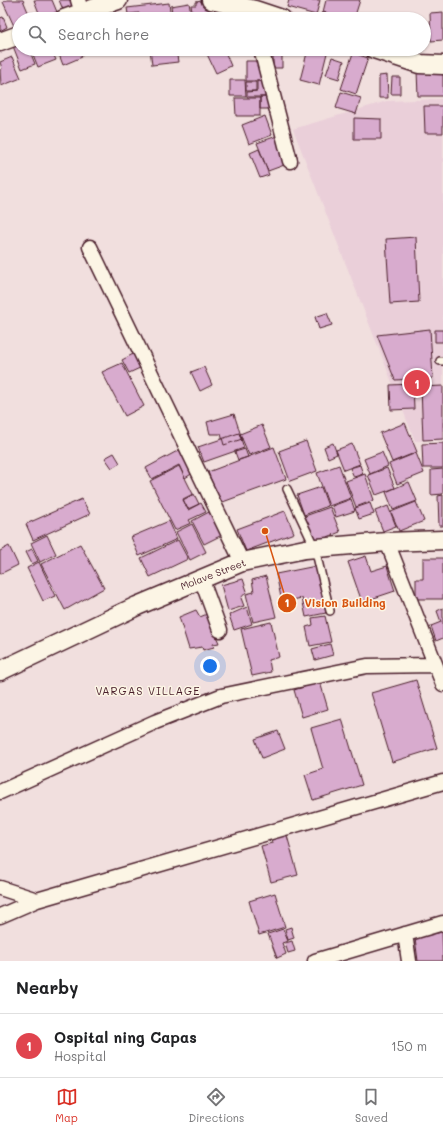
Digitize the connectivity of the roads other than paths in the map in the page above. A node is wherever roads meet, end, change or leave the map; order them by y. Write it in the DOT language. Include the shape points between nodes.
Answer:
graph roads {
  1 [pos="118,0"];
  2 [pos="211,0"];
  3 [pos="80,6"];
  4 [pos="249,12"];
  5 [pos="12,38"];
  6 [pos="0,42"];
  7 [pos="263,56"];
  8 [pos="395,56"];
  9 [pos="443,65"];
  10 [pos="290,161"];
  11 [pos="90,247"];
  12 [pos="288,489"];
  13 [pos="443,540"];
  14 [pos="387,542"];
  15 [pos="315,548"];
  16 [pos="242,562"];
  17 [pos="201,578"];
  18 [pos="330,610"];
  19 [pos="220,630"];
  20 [pos="435,665"];
  21 [pos="0,671"];
  22 [pos="443,684"];
  23 [pos="443,782"];
  24 [pos="0,792"];
  25 [pos="0,888"];
  26 [pos="37,900"];
  27 [pos="0,916"];
  28 [pos="443,922"];
  29 [pos="405,934"];
  30 [pos="315,961"];
  31 [pos="409,961"];
  1 -- 3 [label="street"];
  2 -- 4 [label="street"];
  5 -- 6 [label="street"];
  7 -- 10 [label="street"];
  8 -- 9 [label="street" via="419,64"];
  11 -- 16 [label="street"];
  12 -- 15 [label="lane"];
  13 -- 14 [label="street, Molave Street"];
  14 -- 15 [label="street, Molave Street"];
  14 -- 20 [label="street"];
  15 -- 16 [label="street, Molave Street"];
  15 -- 18 [label="lane"];
  16 -- 17 [label="street, Molave Street"];
  17 -- 19 [label="street"];
  17 -- 21 [label="street, Molave Street"];
  20 -- 22 [label="street"];
  20 -- 24 [label="street" via="367,666 220,696 155,722"];
  23 -- 26 [label="street"];
  25 -- 26 [label="street"];
  26 -- 27 [label="street"];
  28 -- 29 [label="street"];
  29 -- 30 [label="street"];
  29 -- 31 [label="street"];
}
